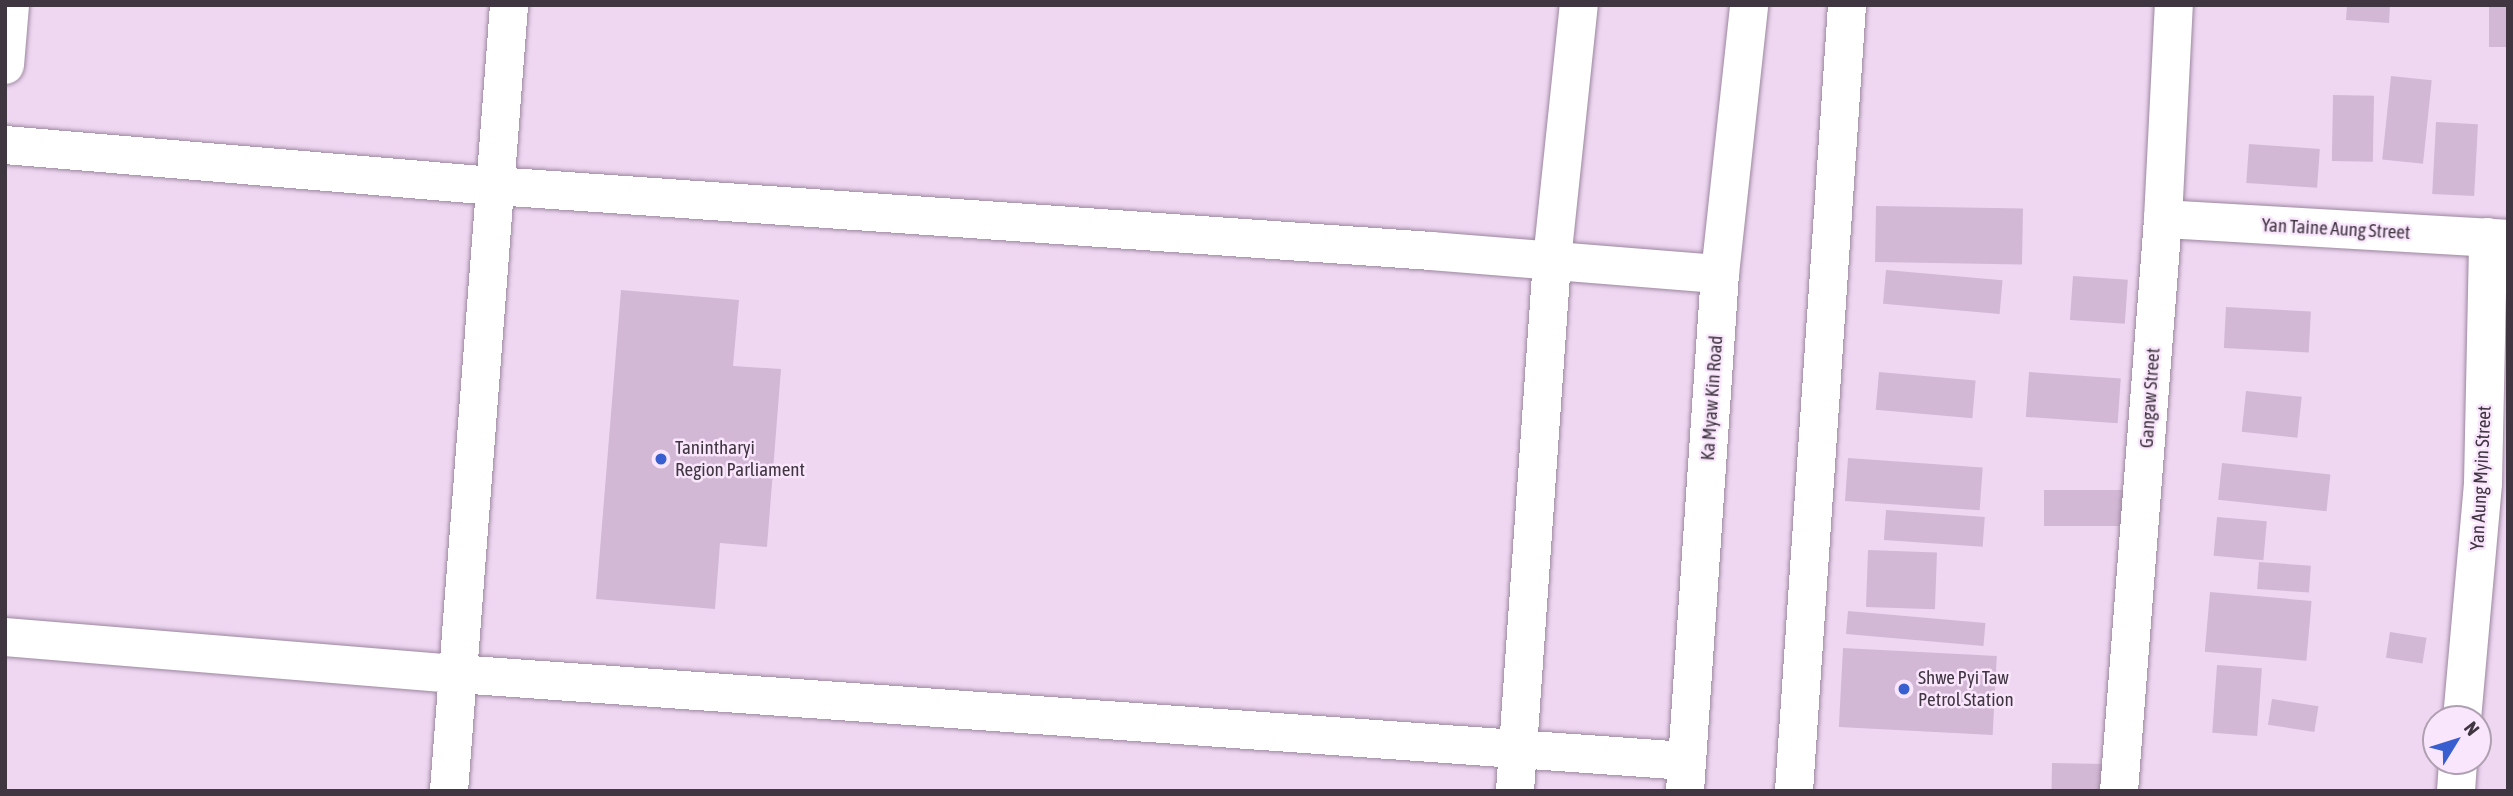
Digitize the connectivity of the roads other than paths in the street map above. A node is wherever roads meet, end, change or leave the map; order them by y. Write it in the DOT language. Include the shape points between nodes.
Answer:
graph roads {
  1 [pos="10,5"];
  2 [pos="509,5"];
  3 [pos="1580,5"];
  4 [pos="1749,5"];
  5 [pos="1847,5"];
  6 [pos="2174,5"];
  7 [pos="5,65"];
  8 [pos="5,145"];
  9 [pos="495,186"];
  10 [pos="2164,219"];
  11 [pos="2498,238"];
  12 [pos="1552,260"];
  13 [pos="1720,274"];
  14 [pos="5,637"];
  15 [pos="457,674"];
  16 [pos="2463,705"];
  17 [pos="1518,750"];
  18 [pos="1686,776"];
  19 [pos="449,791"];
  20 [pos="1515,791"];
  21 [pos="1794,791"];
  22 [pos="2119,791"];
  1 -- 7 [label="street"];
  2 -- 9 [label="street"];
  3 -- 12 [label="street"];
  4 -- 13 [label="street, Ka Myaw Kin Road"];
  5 -- 21 [label="street"];
  6 -- 10 [label="street, Gangaw Street"];
  8 -- 9 [label="street"];
  9 -- 12 [label="street"];
  9 -- 15 [label="street"];
  10 -- 11 [label="street, Yan Taine Aung Street"];
  10 -- 22 [label="street, Gangaw Street"];
  11 -- 16 [label="street, Yan Aung Myin Street"];
  12 -- 13 [label="street"];
  12 -- 17 [label="street"];
  13 -- 18 [label="street, Ka Myaw Kin Road"];
  14 -- 15 [label="street"];
  15 -- 17 [label="street"];
  15 -- 19 [label="street"];
  17 -- 18 [label="street"];
  17 -- 20 [label="street"];
}
